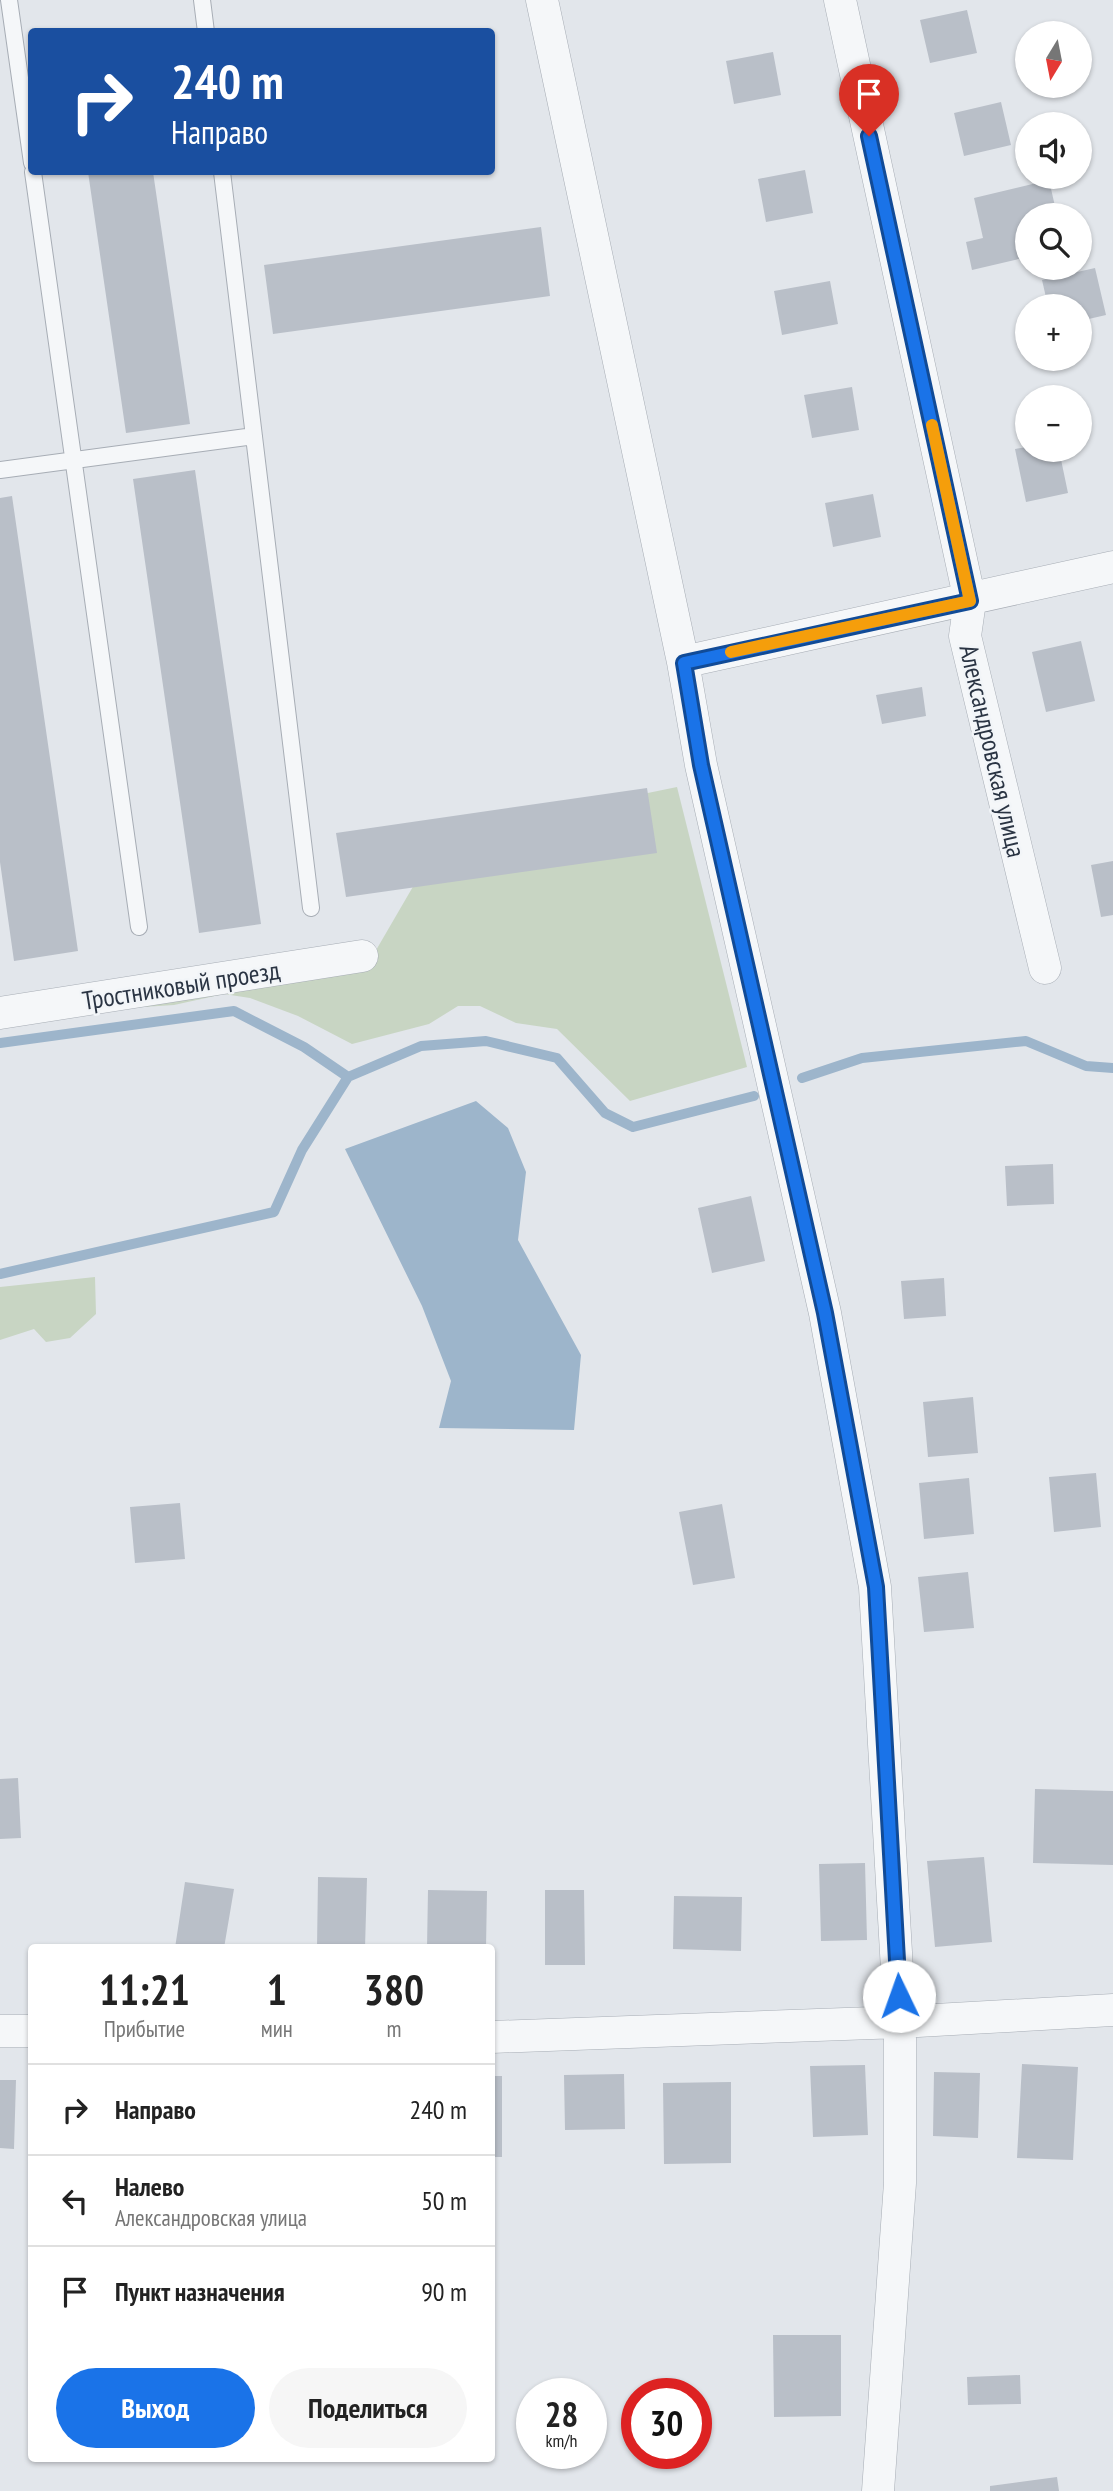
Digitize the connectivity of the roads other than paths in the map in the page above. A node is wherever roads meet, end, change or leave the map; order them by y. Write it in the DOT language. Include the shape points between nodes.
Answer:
graph roads {
  1 [pos="9,0"];
  2 [pos="202,0"];
  3 [pos="542,0"];
  4 [pos="840,0"];
  5 [pos="206,28"];
  6 [pos="28,135"];
  7 [pos="33,175"];
  8 [pos="222,175"];
  9 [pos="254,436"];
  10 [pos="73,460"];
  11 [pos="0,470"];
  12 [pos="1113,567"];
  13 [pos="970,601"];
  14 [pos="684,663"];
  15 [pos="311,908"];
  16 [pos="139,927"];
  17 [pos="362,956"];
  18 [pos="1045,968"];
  19 [pos="0,1013"];
  20 [pos="1113,2010"];
  21 [pos="901,2022"];
  22 [pos="0,2031"];
  23 [pos="28,2031"];
  24 [pos="495,2037"];
  25 [pos="878,2491"];
  1 -- 6 [label="lane"];
  2 -- 5 [label="lane"];
  3 -- 14 [label="street"];
  4 -- 13 [label="street, Александровская улица"];
  7 -- 10 [label="lane"];
  8 -- 9 [label="lane"];
  9 -- 10 [label="lane"];
  9 -- 15 [label="lane"];
  10 -- 11 [label="lane"];
  10 -- 16 [label="lane"];
  12 -- 13 [label="street"];
  13 -- 14 [label="street"];
  13 -- 18 [label="street, Александровская улица" via="965,636"];
  14 -- 21 [label="street" via="701,765 825,1313 876,1587"];
  17 -- 19 [label="street, Тростниковый проезд"];
  20 -- 21 [label="street"];
  21 -- 24 [label="street"];
  21 -- 25 [label="street" via="901,2183"];
  22 -- 23 [label="street"];
}
